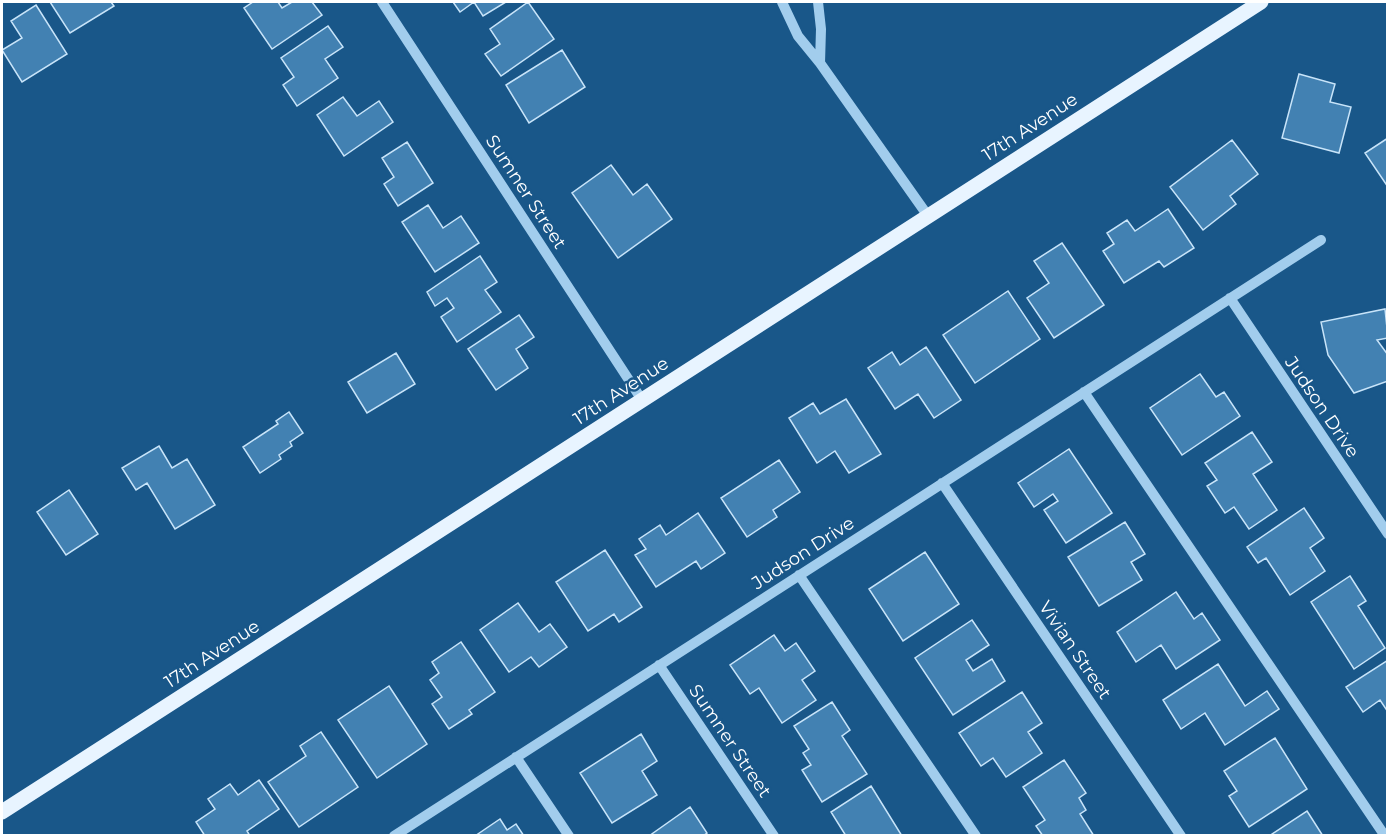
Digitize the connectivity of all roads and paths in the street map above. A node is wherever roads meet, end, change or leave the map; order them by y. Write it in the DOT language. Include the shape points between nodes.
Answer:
graph roads {
  1 [pos="382,2"];
  2 [pos="782,2"];
  3 [pos="818,2"];
  4 [pos="1261,2"];
  5 [pos="820,63"];
  6 [pos="928,216"];
  7 [pos="1321,240"];
  8 [pos="1230,298"];
  9 [pos="1084,392"];
  10 [pos="642,400"];
  11 [pos="942,483"];
  12 [pos="1388,534"];
  13 [pos="799,575"];
  14 [pos="659,665"];
  15 [pos="516,757"];
  16 [pos="2,812"];
  17 [pos="394,836"];
  18 [pos="569,836"];
  19 [pos="774,836"];
  20 [pos="976,836"];
  21 [pos="1181,836"];
  22 [pos="1385,836"];
  1 -- 10 [label="street, Sumner Street"];
  2 -- 5 [label="street" via="798,36"];
  3 -- 5 [label="street"];
  4 -- 6 [label="main road, 17th Avenue"];
  5 -- 6 [label="street"];
  6 -- 10 [label="main road, 17th Avenue"];
  7 -- 8 [label="street, Judson Drive"];
  8 -- 9 [label="street, Judson Drive"];
  8 -- 12 [label="street, Judson Drive"];
  9 -- 11 [label="street, Judson Drive"];
  9 -- 22 [label="street"];
  10 -- 16 [label="main road, 17th Avenue"];
  11 -- 13 [label="street, Judson Drive"];
  11 -- 21 [label="street, Vivian Street"];
  13 -- 14 [label="street, Judson Drive"];
  13 -- 20 [label="street"];
  14 -- 15 [label="street, Judson Drive"];
  14 -- 19 [label="street, Sumner Street"];
  15 -- 17 [label="street, Judson Drive"];
  15 -- 18 [label="street"];
}
